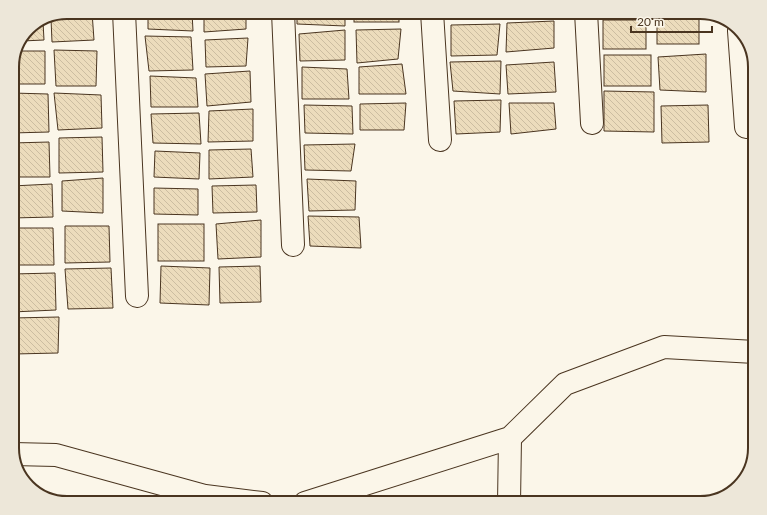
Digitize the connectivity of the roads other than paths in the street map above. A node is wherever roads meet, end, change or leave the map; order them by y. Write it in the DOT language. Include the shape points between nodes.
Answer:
graph roads {
  1 [pos="124,19"];
  2 [pos="283,19"];
  3 [pos="432,19"];
  4 [pos="586,19"];
  5 [pos="740,40"];
  6 [pos="592,123"];
  7 [pos="746,127"];
  8 [pos="440,140"];
  9 [pos="293,244"];
  10 [pos="137,296"];
  11 [pos="748,352"];
  12 [pos="510,438"];
  13 [pos="20,454"];
  14 [pos="205,496"];
  15 [pos="327,496"];
  16 [pos="509,496"];
  1 -- 10 [label="street"];
  2 -- 9 [label="street"];
  3 -- 8 [label="street"];
  4 -- 6 [label="street"];
  5 -- 7 [label="street"];
  11 -- 12 [label="street" via="664,347 565,384"];
  12 -- 15 [label="street"];
  12 -- 16 [label="street"];
  13 -- 14 [label="street" via="56,454"];
}
